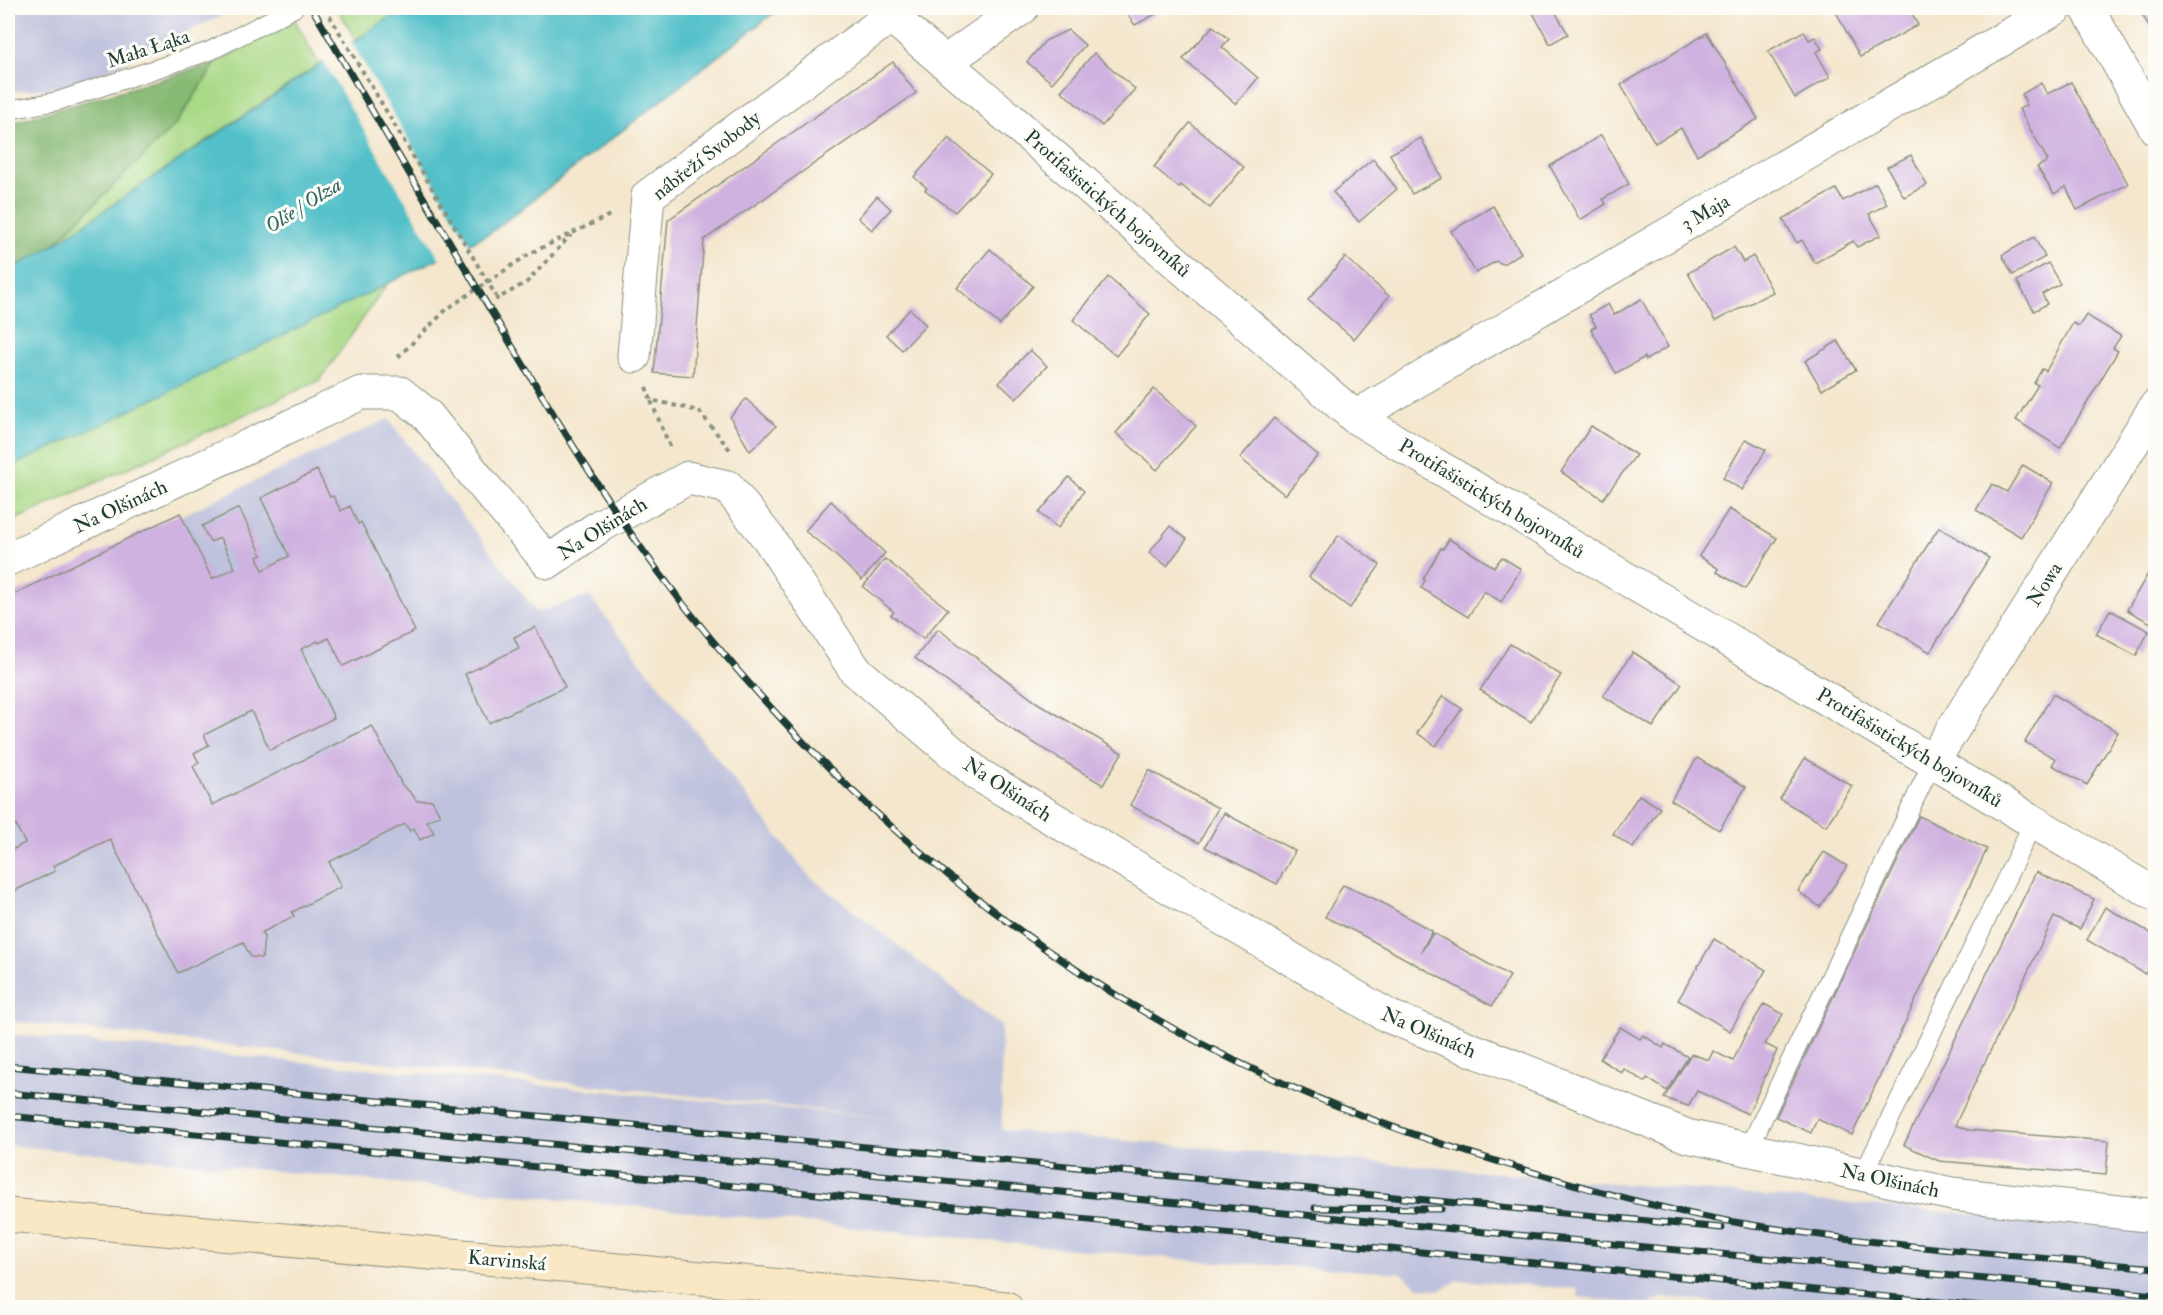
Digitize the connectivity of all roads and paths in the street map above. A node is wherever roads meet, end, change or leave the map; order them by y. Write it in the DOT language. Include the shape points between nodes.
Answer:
graph roads {
  1 [pos="294,8"];
  2 [pos="325,8"];
  3 [pos="1022,8"];
  4 [pos="2056,8"];
  5 [pos="2087,8"];
  6 [pos="891,16"];
  7 [pos="945,62"];
  8 [pos="8,110"];
  9 [pos="2156,129"];
  10 [pos="648,196"];
  11 [pos="573,232"];
  12 [pos="634,356"];
  13 [pos="361,393"];
  14 [pos="651,400"];
  15 [pos="2156,406"];
  16 [pos="1354,417"];
  17 [pos="733,454"];
  18 [pos="688,478"];
  19 [pos="8,559"];
  20 [pos="1933,761"];
  21 [pos="2034,821"];
  22 [pos="2156,895"];
  23 [pos="1748,1150"];
  24 [pos="1863,1175"];
  25 [pos="8,1215"];
  26 [pos="2156,1216"];
  27 [pos="1006,1308"];
  1 -- 8 [label="lane, Mała Łąka" via="210,51 58,101"];
  2 -- 11 [label="path, bridge" via="497,299 527,282"];
  3 -- 7 [label="street"];
  4 -- 16 [label="street, 3 Maja"];
  5 -- 9 [label="street"];
  6 -- 7 [label="street, Protifašistických bojovníků"];
  6 -- 10 [label="street, nábřeží Svobody"];
  7 -- 16 [label="street, Protifašistických bojovníků"];
  10 -- 11 [label="path"];
  10 -- 12 [label="street, nábřeží Svobody"];
  11 -- 13 [label="path" via="531,253 447,309"];
  12 -- 14 [label="path"];
  13 -- 18 [label="street, Na Olšinách" via="400,393 428,415 548,562 600,526"];
  13 -- 19 [label="street, Na Olšinách"];
  14 -- 17 [label="path" via="699,411"];
  14 -- 18 [label="path" via="667,442"];
  15 -- 20 [label="street, Nowa"];
  16 -- 20 [label="street, Protifašistických bojovníků"];
  18 -- 23 [label="street, Na Olšinách" via="728,487 769,538 855,670 980,775 1388,1016 1687,1136"];
  20 -- 21 [label="street, Protifašistických bojovníků"];
  20 -- 23 [label="lane"];
  21 -- 22 [label="street, Protifašistických bojovníků"];
  21 -- 24 [label="lane"];
  23 -- 24 [label="street, Na Olšinách"];
  24 -- 26 [label="street, Na Olšinách" via="1952,1194"];
  25 -- 27 [label="main road, Karvinská"];
}
